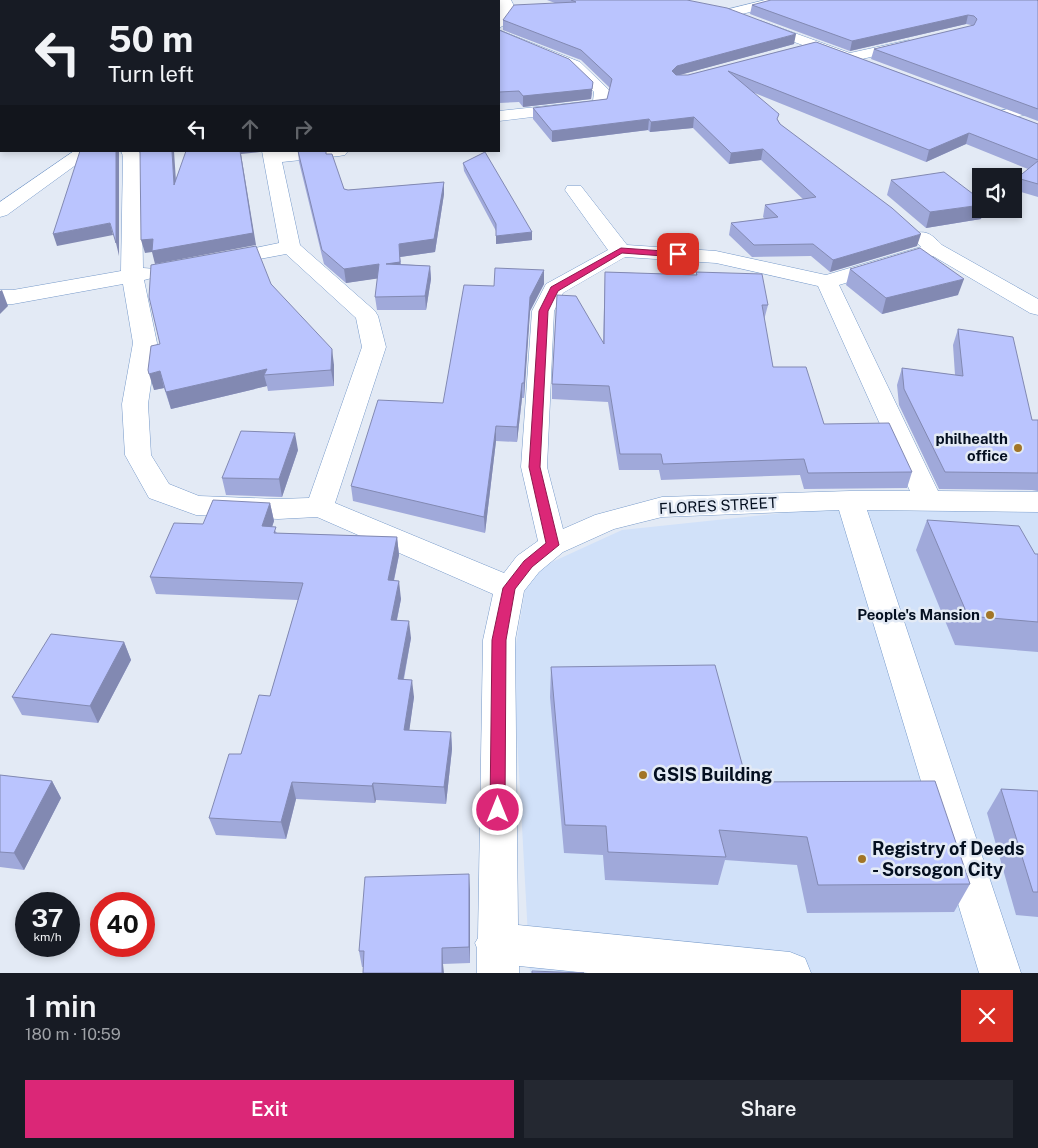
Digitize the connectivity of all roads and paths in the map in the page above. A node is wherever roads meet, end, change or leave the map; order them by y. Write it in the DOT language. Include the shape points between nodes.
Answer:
graph roads {
  1 [pos="504,0"];
  2 [pos="781,0"];
  3 [pos="713,10"];
  4 [pos="730,13"];
  5 [pos="500,22"];
  6 [pos="500,34"];
  7 [pos="921,40"];
  8 [pos="814,46"];
  9 [pos="795,50"];
  10 [pos="849,58"];
  11 [pos="876,68"];
  12 [pos="1038,107"];
  13 [pos="983,108"];
  14 [pos="1001,115"];
  15 [pos="500,116"];
  16 [pos="1029,125"];
  17 [pos="85,152"];
  18 [pos="130,152"];
  19 [pos="317,152"];
  20 [pos="272,154"];
  21 [pos="574,190"];
  22 [pos="0,210"];
  23 [pos="910,226"];
  24 [pos="290,247"];
  25 [pos="935,249"];
  26 [pos="621,251"];
  27 [pos="206,263"];
  28 [pos="169,270"];
  29 [pos="132,276"];
  30 [pos="826,282"];
  31 [pos="0,297"];
  32 [pos="1038,308"];
  33 [pos="850,500"];
  34 [pos="928,500"];
  35 [pos="1038,502"];
  36 [pos="320,507"];
  37 [pos="553,545"];
  38 [pos="509,588"];
  39 [pos="497,958"];
  40 [pos="790,973"];
  41 [pos="1000,973"];
  1 -- 5 [label="street" via="507,6"];
  2 -- 4 [label="street"];
  3 -- 4 [label="street"];
  4 -- 8 [label="street"];
  6 -- 15 [label="street" via="575,65 602,91 600,105"];
  7 -- 10 [label="street"];
  8 -- 9 [label="street"];
  8 -- 10 [label="street"];
  10 -- 11 [label="street"];
  12 -- 14 [label="street"];
  13 -- 14 [label="street"];
  14 -- 16 [label="street"];
  17 -- 22 [label="street"];
  18 -- 29 [label="street"];
  19 -- 20 [label="street"];
  20 -- 24 [label="street"];
  21 -- 26 [label="street"];
  23 -- 25 [label="street"];
  24 -- 27 [label="street"];
  24 -- 36 [label="street" via="367,316 374,347"];
  25 -- 30 [label="street"];
  25 -- 32 [label="street"];
  26 -- 30 [label="street" via="716,257"];
  26 -- 37 [label="street" via="554,289 543,311 534,467"];
  28 -- 29 [label="street"];
  29 -- 31 [label="street"];
  29 -- 36 [label="street" via="145,343 135,404 138,455 159,491 196,505 278,509"];
  30 -- 34 [label="street"];
  33 -- 34 [label="street, FLORES STREET"];
  33 -- 37 [label="street, FLORES STREET" via="662,507 605,522"];
  33 -- 41 [label="street"];
  34 -- 35 [label="street, FLORES STREET"];
  36 -- 38 [label="street"];
  37 -- 38 [label="street, FLORES STREET" via="528,564"];
  38 -- 39 [label="street, FLORES STREET" via="499,640"];
  39 -- 40 [label="street"];
}
